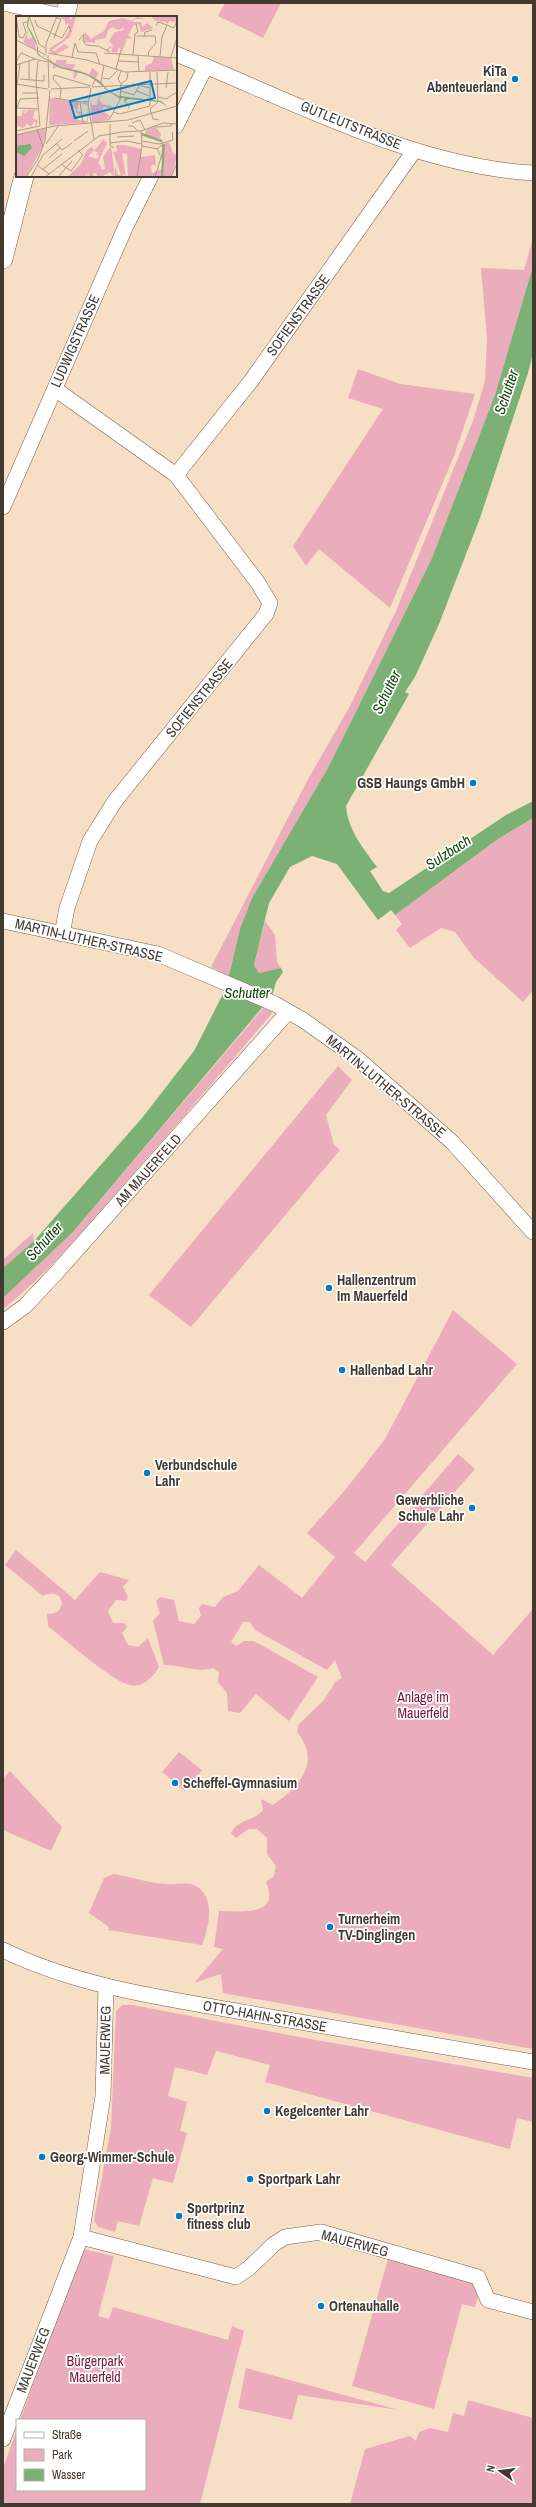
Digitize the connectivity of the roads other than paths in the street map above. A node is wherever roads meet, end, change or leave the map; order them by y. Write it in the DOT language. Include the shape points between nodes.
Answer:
graph roads {
  1 [pos="3,3"];
  2 [pos="68,3"];
  3 [pos="61,16"];
  4 [pos="65,16"];
  5 [pos="177,54"];
  6 [pos="206,66"];
  7 [pos="177,124"];
  8 [pos="414,151"];
  9 [pos="533,173"];
  10 [pos="24,177"];
  11 [pos="150,177"];
  12 [pos="3,259"];
  13 [pos="54,389"];
  14 [pos="176,475"];
  15 [pos="3,507"];
  16 [pos="3,921"];
  17 [pos="62,934"];
  18 [pos="288,1012"];
  19 [pos="533,1232"];
  20 [pos="3,1322"];
  21 [pos="3,1950"];
  22 [pos="106,1986"];
  23 [pos="533,2062"];
  24 [pos="81,2238"];
  25 [pos="533,2312"];
  26 [pos="3,2439"];
  1 -- 3 [label="street"];
  2 -- 4 [label="street"];
  5 -- 6 [label="street, GUTLEUTSTRASSE"];
  6 -- 7 [label="street"];
  6 -- 8 [label="street, GUTLEUTSTRASSE"];
  8 -- 9 [label="street, GUTLEUTSTRASSE" via="511,172"];
  8 -- 14 [label="street, SOFIENSTRASSE" via="251,381"];
  10 -- 12 [label="street"];
  11 -- 13 [label="street, LUDWIGSTRASSE" via="125,228"];
  13 -- 14 [label="street, SOFIENSTRASSE"];
  13 -- 15 [label="street, LUDWIGSTRASSE"];
  14 -- 17 [label="street, SOFIENSTRASSE" via="258,583 270,603 266,614 115,801 90,841 67,908"];
  16 -- 17 [label="street, MARTIN-LUTHER-STRASSE"];
  17 -- 18 [label="street, MARTIN-LUTHER-STRASSE" via="158,954 275,1004"];
  18 -- 19 [label="street, MARTIN-LUTHER-STRASSE" via="325,1034 358,1059 452,1142"];
  18 -- 20 [label="street, AM MAUERFELD" via="57,1272 25,1306"];
  21 -- 22 [label="street, OTTO-HAHN-STRASSE" via="55,1972"];
  22 -- 23 [label="street, OTTO-HAHN-STRASSE"];
  22 -- 24 [label="street, MAUERWEG" via="103,2096"];
  24 -- 25 [label="street, MAUERWEG" via="236,2277 285,2237 321,2232 478,2277 488,2300"];
  24 -- 26 [label="street, MAUERWEG"];
}
